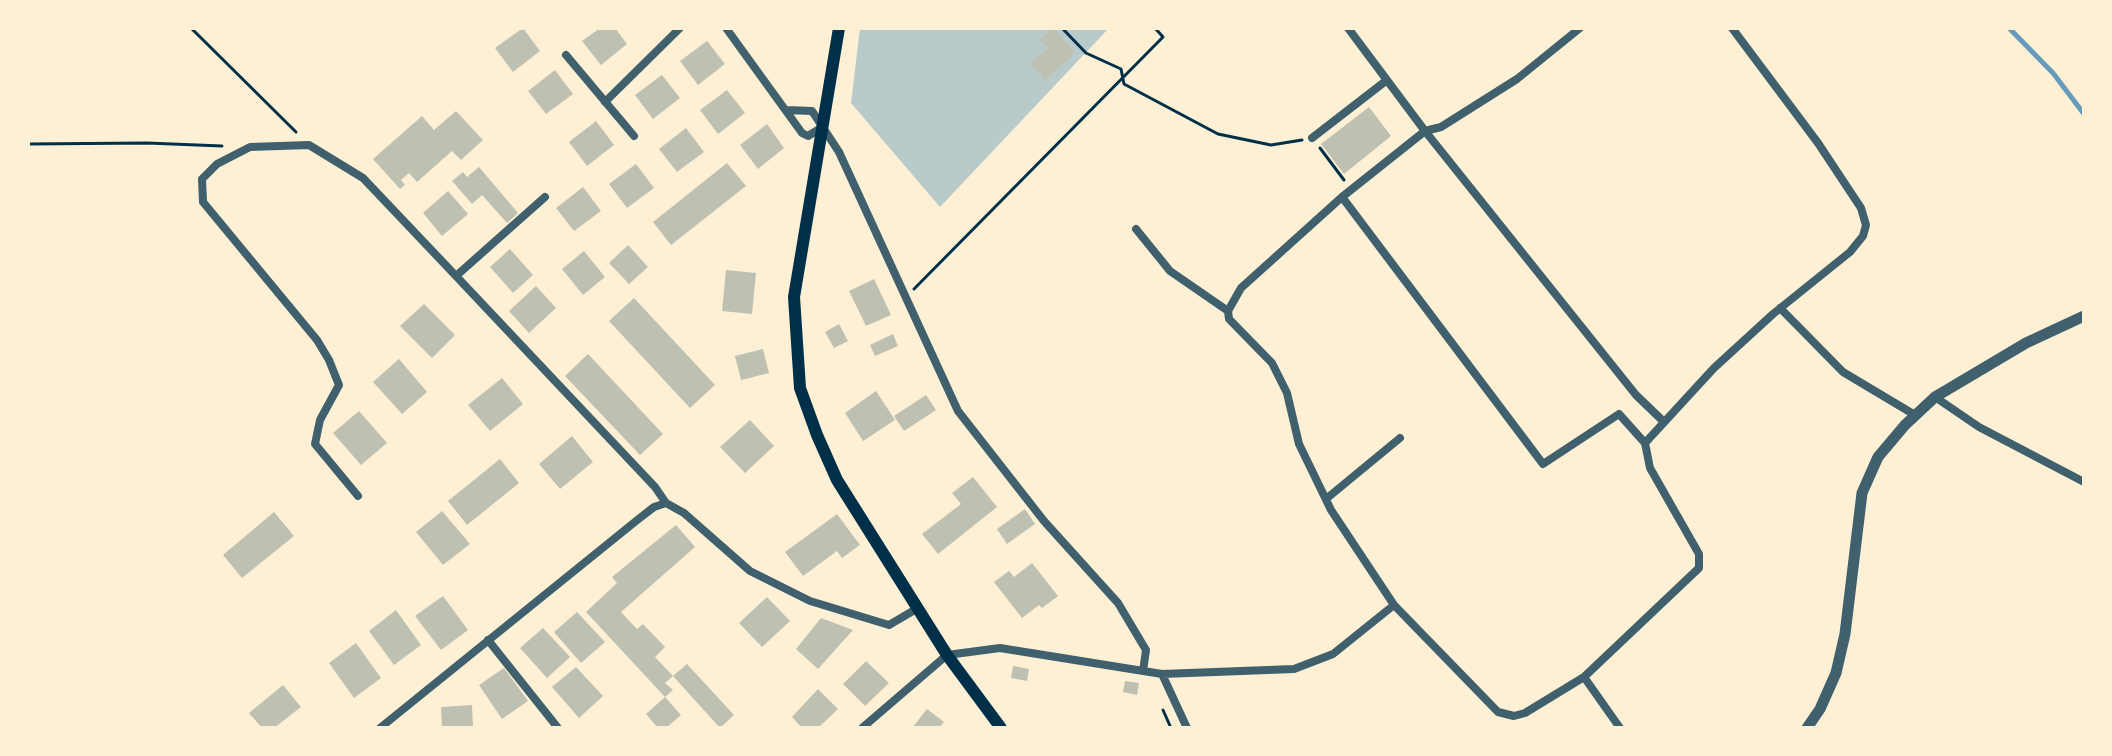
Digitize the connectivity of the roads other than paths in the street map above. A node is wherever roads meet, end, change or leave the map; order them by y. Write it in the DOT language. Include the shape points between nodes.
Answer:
graph roads {
  1 [pos="680,28"];
  2 [pos="726,28"];
  3 [pos="839,28"];
  4 [pos="1348,28"];
  5 [pos="1580,28"];
  6 [pos="1732,28"];
  7 [pos="566,55"];
  8 [pos="1387,80"];
  9 [pos="605,102"];
  10 [pos="787,110"];
  11 [pos="821,128"];
  12 [pos="1425,131"];
  13 [pos="634,136"];
  14 [pos="1312,138"];
  15 [pos="545,197"];
  16 [pos="1342,197"];
  17 [pos="1136,229"];
  18 [pos="456,276"];
  19 [pos="1780,308"];
  20 [pos="1228,311"];
  21 [pos="2084,316"];
  22 [pos="1935,397"];
  23 [pos="1915,415"];
  24 [pos="1663,421"];
  25 [pos="1400,438"];
  26 [pos="1645,443"];
  27 [pos="2084,482"];
  28 [pos="358,496"];
  29 [pos="1326,499"];
  30 [pos="666,503"];
  31 [pos="1394,605"];
  32 [pos="918,608"];
  33 [pos="488,640"];
  34 [pos="947,655"];
  35 [pos="1143,671"];
  36 [pos="1162,674"];
  37 [pos="1584,677"];
  38 [pos="380,728"];
  39 [pos="558,728"];
  40 [pos="862,728"];
  41 [pos="1001,728"];
  42 [pos="1187,728"];
  43 [pos="1620,728"];
  44 [pos="1807,728"];
  1 -- 9 [label="street"];
  2 -- 10 [label="street"];
  3 -- 11 [label="main road"];
  4 -- 8 [label="street"];
  5 -- 12 [label="street" via="1517,79 1441,127"];
  6 -- 19 [label="street" via="1818,143 1861,208 1866,225 1850,252"];
  7 -- 9 [label="street"];
  8 -- 12 [label="street"];
  8 -- 14 [label="street"];
  9 -- 13 [label="street"];
  10 -- 11 [label="street" via="812,111"];
  10 -- 11 [label="street" via="802,133 808,136"];
  11 -- 32 [label="main road" via="794,297 800,388 837,480"];
  11 -- 35 [label="street" via="839,152 958,411 1044,521 1118,603 1146,650"];
  12 -- 16 [label="street"];
  12 -- 24 [label="street" via="1636,395"];
  15 -- 18 [label="street"];
  16 -- 20 [label="street" via="1241,288"];
  16 -- 26 [label="street" via="1543,464 1619,414"];
  17 -- 20 [label="street" via="1170,271"];
  18 -- 28 [label="street" via="363,178 309,145 250,147 217,164 202,179 203,202 329,360 339,385 320,420 315,444"];
  18 -- 30 [label="street"];
  19 -- 23 [label="street" via="1843,372"];
  19 -- 24 [label="street"];
  20 -- 29 [label="street" via="1229,319 1272,363 1287,393 1299,444"];
  21 -- 22 [label="street"];
  22 -- 23 [label="street"];
  22 -- 27 [label="street" via="1979,427"];
  23 -- 44 [label="street" via="1878,457 1862,493 1836,673"];
  24 -- 26 [label="street"];
  25 -- 29 [label="street"];
  26 -- 37 [label="street" via="1650,468 1699,554 1699,568"];
  29 -- 31 [label="street"];
  30 -- 32 [label="street" via="750,571 810,601 889,625"];
  30 -- 33 [label="street" via="654,507"];
  31 -- 36 [label="street" via="1333,654 1294,669"];
  31 -- 37 [label="street" via="1498,712 1525,713"];
  32 -- 34 [label="main road"];
  33 -- 38 [label="street"];
  33 -- 39 [label="street"];
  34 -- 35 [label="street" via="1000,648"];
  34 -- 40 [label="street"];
  34 -- 41 [label="main road"];
  35 -- 36 [label="street"];
  36 -- 42 [label="street"];
  37 -- 43 [label="street"];
}
